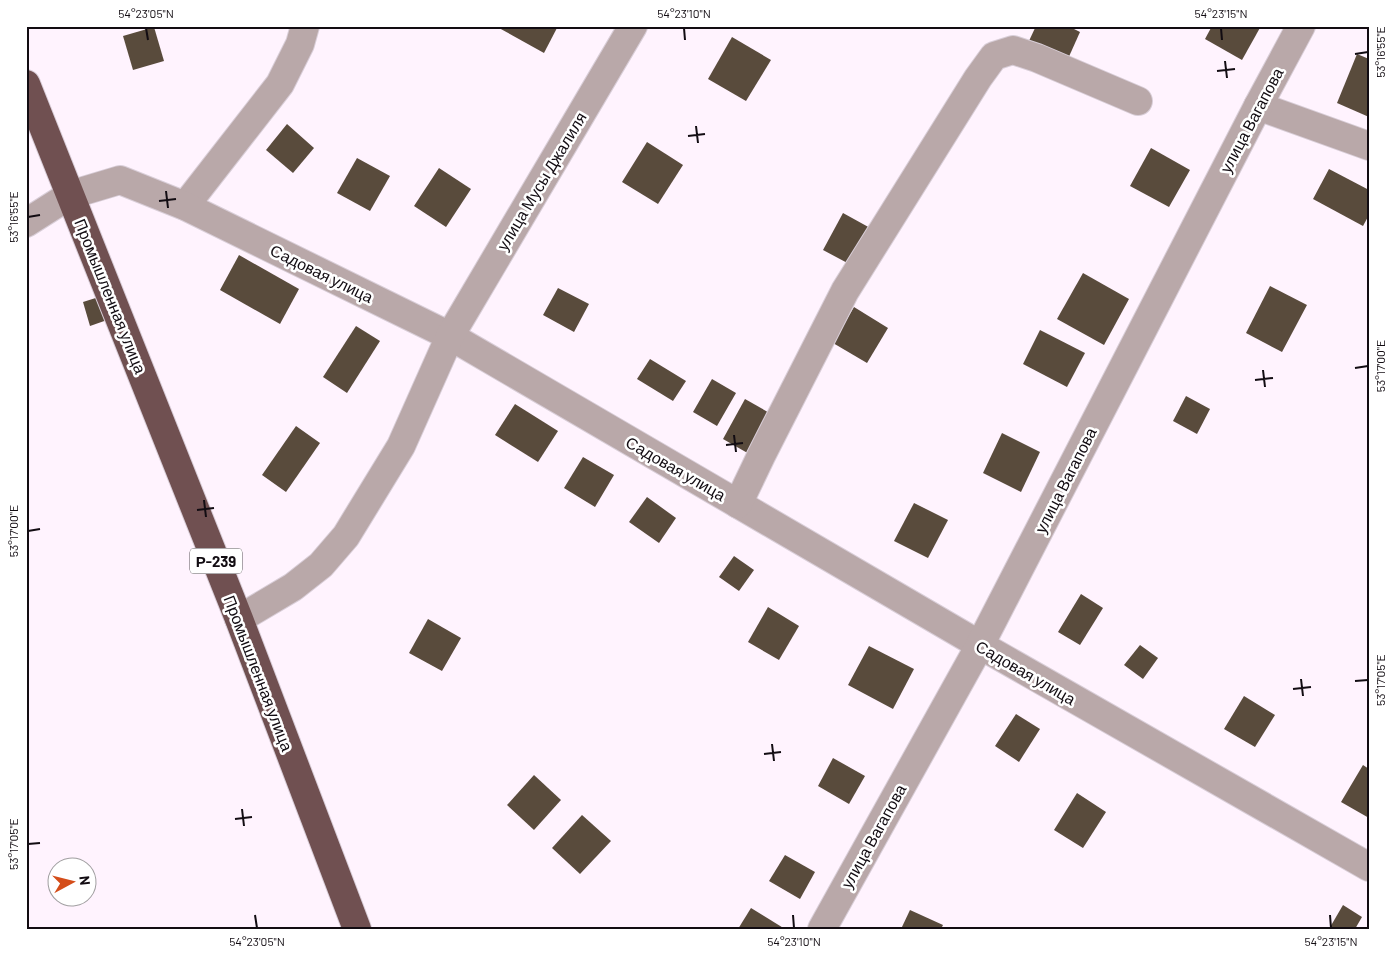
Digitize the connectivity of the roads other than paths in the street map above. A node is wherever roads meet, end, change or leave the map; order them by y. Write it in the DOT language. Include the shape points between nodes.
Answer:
graph roads {
  1 [pos="305,26"];
  2 [pos="632,26"];
  3 [pos="1301,26"];
  4 [pos="26,84"];
  5 [pos="1138,101"];
  6 [pos="1258,106"];
  7 [pos="1369,146"];
  8 [pos="70,195"];
  9 [pos="185,206"];
  10 [pos="26,223"];
  11 [pos="450,336"];
  12 [pos="738,504"];
  13 [pos="239,620"];
  14 [pos="980,645"];
  15 [pos="1369,867"];
  16 [pos="358,929"];
  17 [pos="822,929"];
  1 -- 9 [label="street" via="300,44 280,84"];
  2 -- 11 [label="street, улица Мусы Джалиля"];
  3 -- 6 [label="street, улица Вагапова"];
  4 -- 8 [label="highway, Р-239"];
  5 -- 12 [label="street" via="1013,50 994,56 846,291"];
  6 -- 7 [label="street"];
  6 -- 14 [label="street, улица Вагапова"];
  8 -- 9 [label="street, Садовая улица" via="120,180"];
  8 -- 10 [label="street, Садовая улица"];
  8 -- 13 [label="highway, Промышленная улица / Р-239"];
  9 -- 11 [label="street, Садовая улица"];
  11 -- 12 [label="street, Садовая улица"];
  11 -- 13 [label="street, улица Мусы Джалиля" via="401,446 346,536 321,564 293,587"];
  12 -- 14 [label="street, Садовая улица"];
  13 -- 16 [label="highway, Промышленная улица / Р-239"];
  14 -- 15 [label="street, Садовая улица"];
  14 -- 17 [label="street, улица Вагапова"];
}
